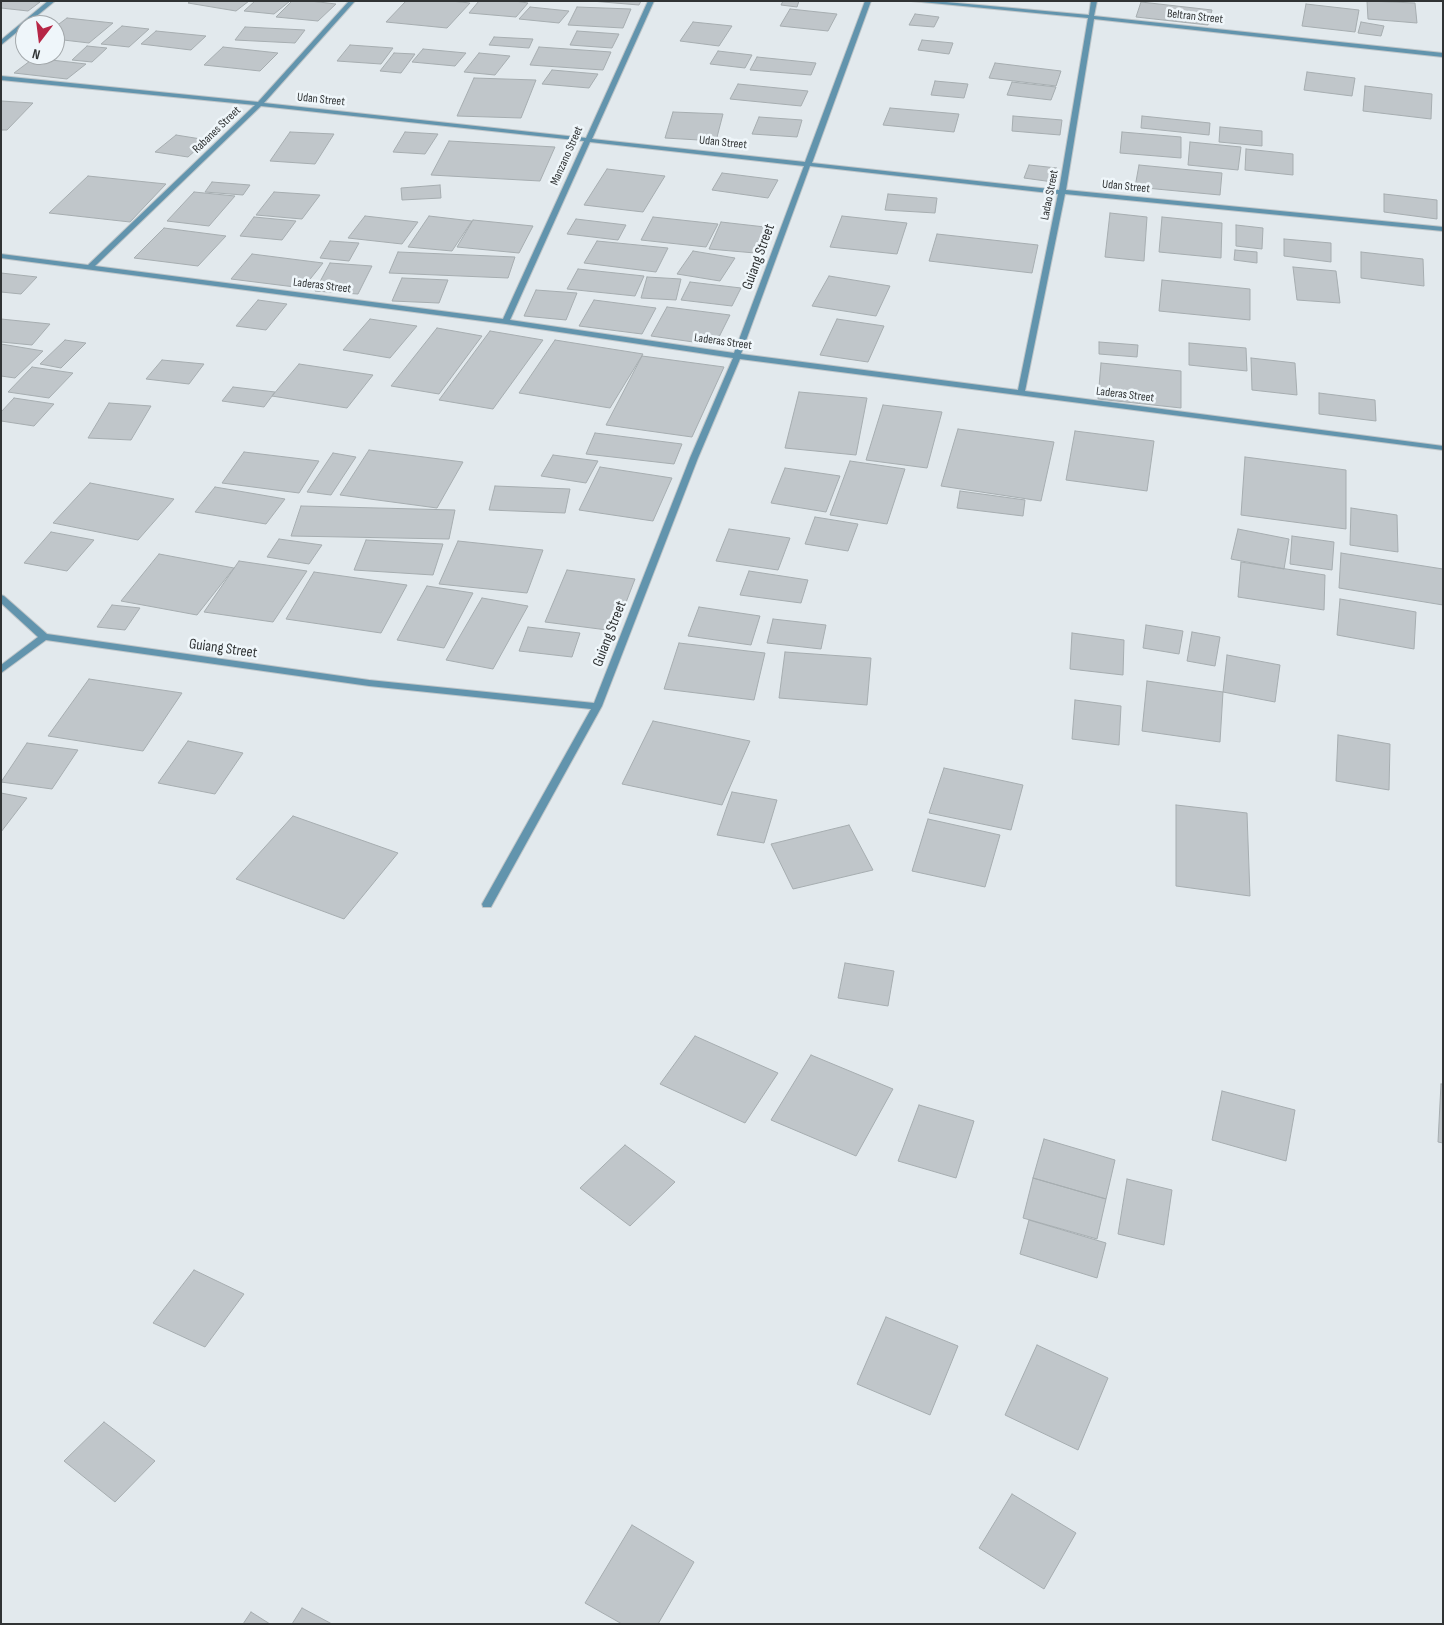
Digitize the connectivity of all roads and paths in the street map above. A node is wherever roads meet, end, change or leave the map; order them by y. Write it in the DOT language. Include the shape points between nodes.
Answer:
graph roads {
  1 [pos="52,1"];
  2 [pos="352,1"];
  3 [pos="651,1"];
  4 [pos="868,1"];
  5 [pos="914,1"];
  6 [pos="1094,1"];
  7 [pos="1091,17"];
  8 [pos="1,43"];
  9 [pos="1443,55"];
  10 [pos="1,78"];
  11 [pos="260,104"];
  12 [pos="587,140"];
  13 [pos="808,164"];
  14 [pos="1062,192"];
  15 [pos="1443,229"];
  16 [pos="1,256"];
  17 [pos="90,267"];
  18 [pos="506,322"];
  19 [pos="737,356"];
  20 [pos="1021,393"];
  21 [pos="1443,448"];
  22 [pos="1,598"];
  23 [pos="44,637"];
  24 [pos="1,670"];
  25 [pos="597,706"];
  26 [pos="487,904"];
  1 -- 8 [label="street"];
  2 -- 11 [label="street, Rabanes Street"];
  3 -- 12 [label="street, Manzano Street"];
  4 -- 13 [label="street, Guiang Street"];
  5 -- 7 [label="street, Beltran Street"];
  6 -- 7 [label="street, Ladao Street"];
  7 -- 9 [label="street, Beltran Street"];
  7 -- 14 [label="street, Ladao Street"];
  10 -- 11 [label="street, Udan Street"];
  11 -- 12 [label="street, Udan Street"];
  11 -- 17 [label="street, Rabanes Street"];
  12 -- 13 [label="street, Udan Street"];
  12 -- 18 [label="street, Manzano Street"];
  13 -- 14 [label="street, Udan Street"];
  13 -- 19 [label="street, Guiang Street"];
  14 -- 15 [label="street, Udan Street"];
  14 -- 20 [label="street, Ladao Street"];
  16 -- 17 [label="street, Laderas Street"];
  17 -- 18 [label="street, Laderas Street"];
  18 -- 19 [label="street, Laderas Street"];
  19 -- 20 [label="street, Laderas Street"];
  19 -- 25 [label="street, Guiang Street"];
  20 -- 21 [label="street, Laderas Street"];
  22 -- 23 [label="street"];
  23 -- 24 [label="street"];
  23 -- 25 [label="street, Guiang Street" via="369,683"];
  25 -- 26 [label="street"];
}
